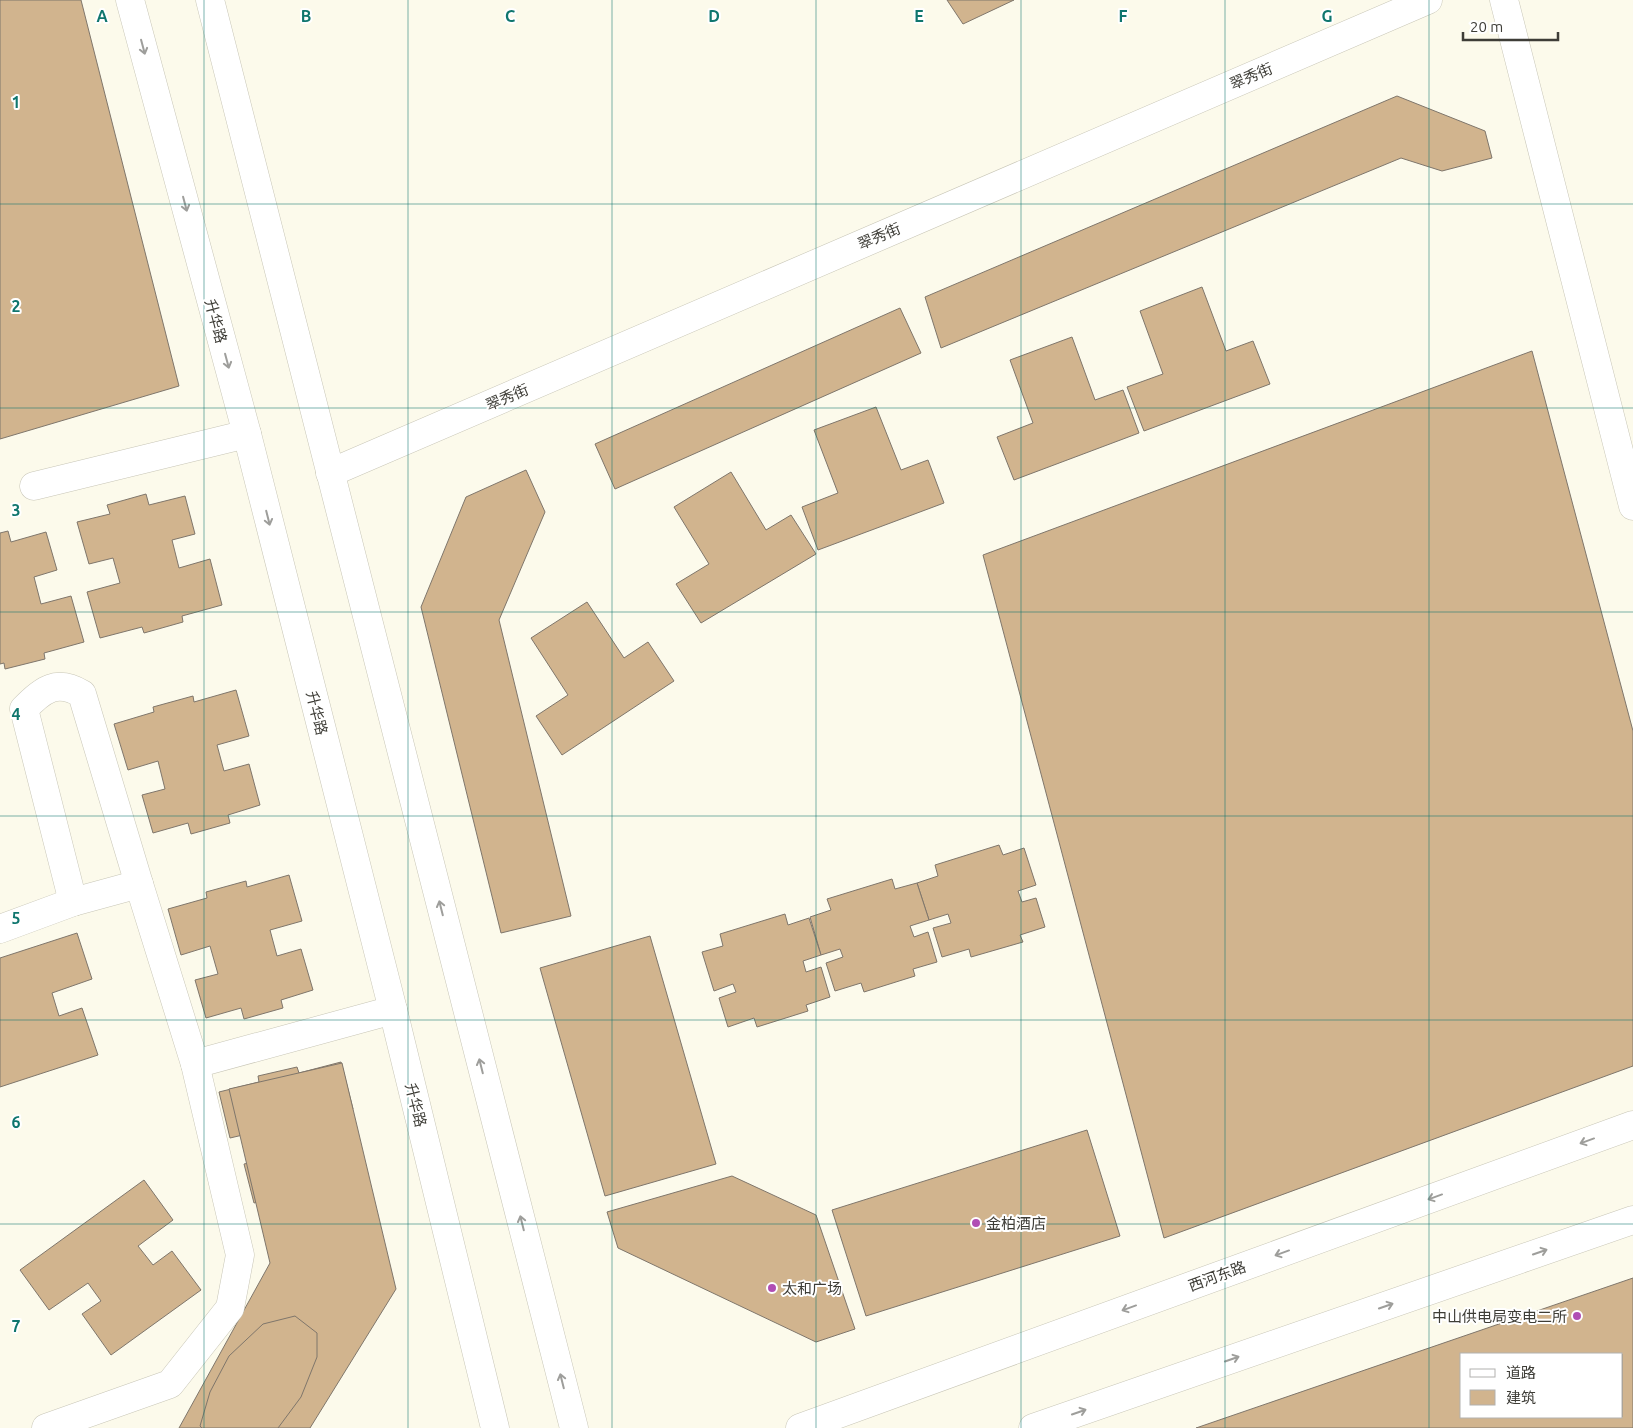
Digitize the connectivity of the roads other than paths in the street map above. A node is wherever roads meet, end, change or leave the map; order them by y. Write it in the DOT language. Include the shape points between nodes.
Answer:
graph roads {
  1 [pos="130,0"];
  2 [pos="210,0"];
  3 [pos="1428,0"];
  4 [pos="1504,0"];
  5 [pos="247,434"];
  6 [pos="330,473"];
  7 [pos="34,486"];
  8 [pos="1633,506"];
  9 [pos="139,884"];
  10 [pos="73,902"];
  11 [pos="0,929"];
  12 [pos="393,1010"];
  13 [pos="195,1064"];
  14 [pos="1633,1125"];
  15 [pos="1633,1220"];
  16 [pos="46,1428"];
  17 [pos="495,1428"];
  18 [pos="574,1428"];
  19 [pos="800,1428"];
  20 [pos="1033,1428"];
  1 -- 5 [label="street, 升华路, one-way"];
  2 -- 6 [label="street"];
  3 -- 6 [label="street, 翠秀街"];
  4 -- 8 [label="street"];
  5 -- 7 [label="street"];
  5 -- 12 [label="street, 升华路, one-way"];
  18 -- 6 [label="street, one-way"];
  9 -- 10 [label="street"];
  9 -- 10 [label="street" via="82,694 71,687 52,686 24,708"];
  9 -- 13 [label="street"];
  10 -- 11 [label="street"];
  12 -- 13 [label="street"];
  12 -- 17 [label="street, 升华路"];
  13 -- 16 [label="street" via="240,1255 230,1308 170,1384"];
  14 -- 19 [label="street, 西河东路, one-way"];
  20 -- 15 [label="street, one-way"];
}
